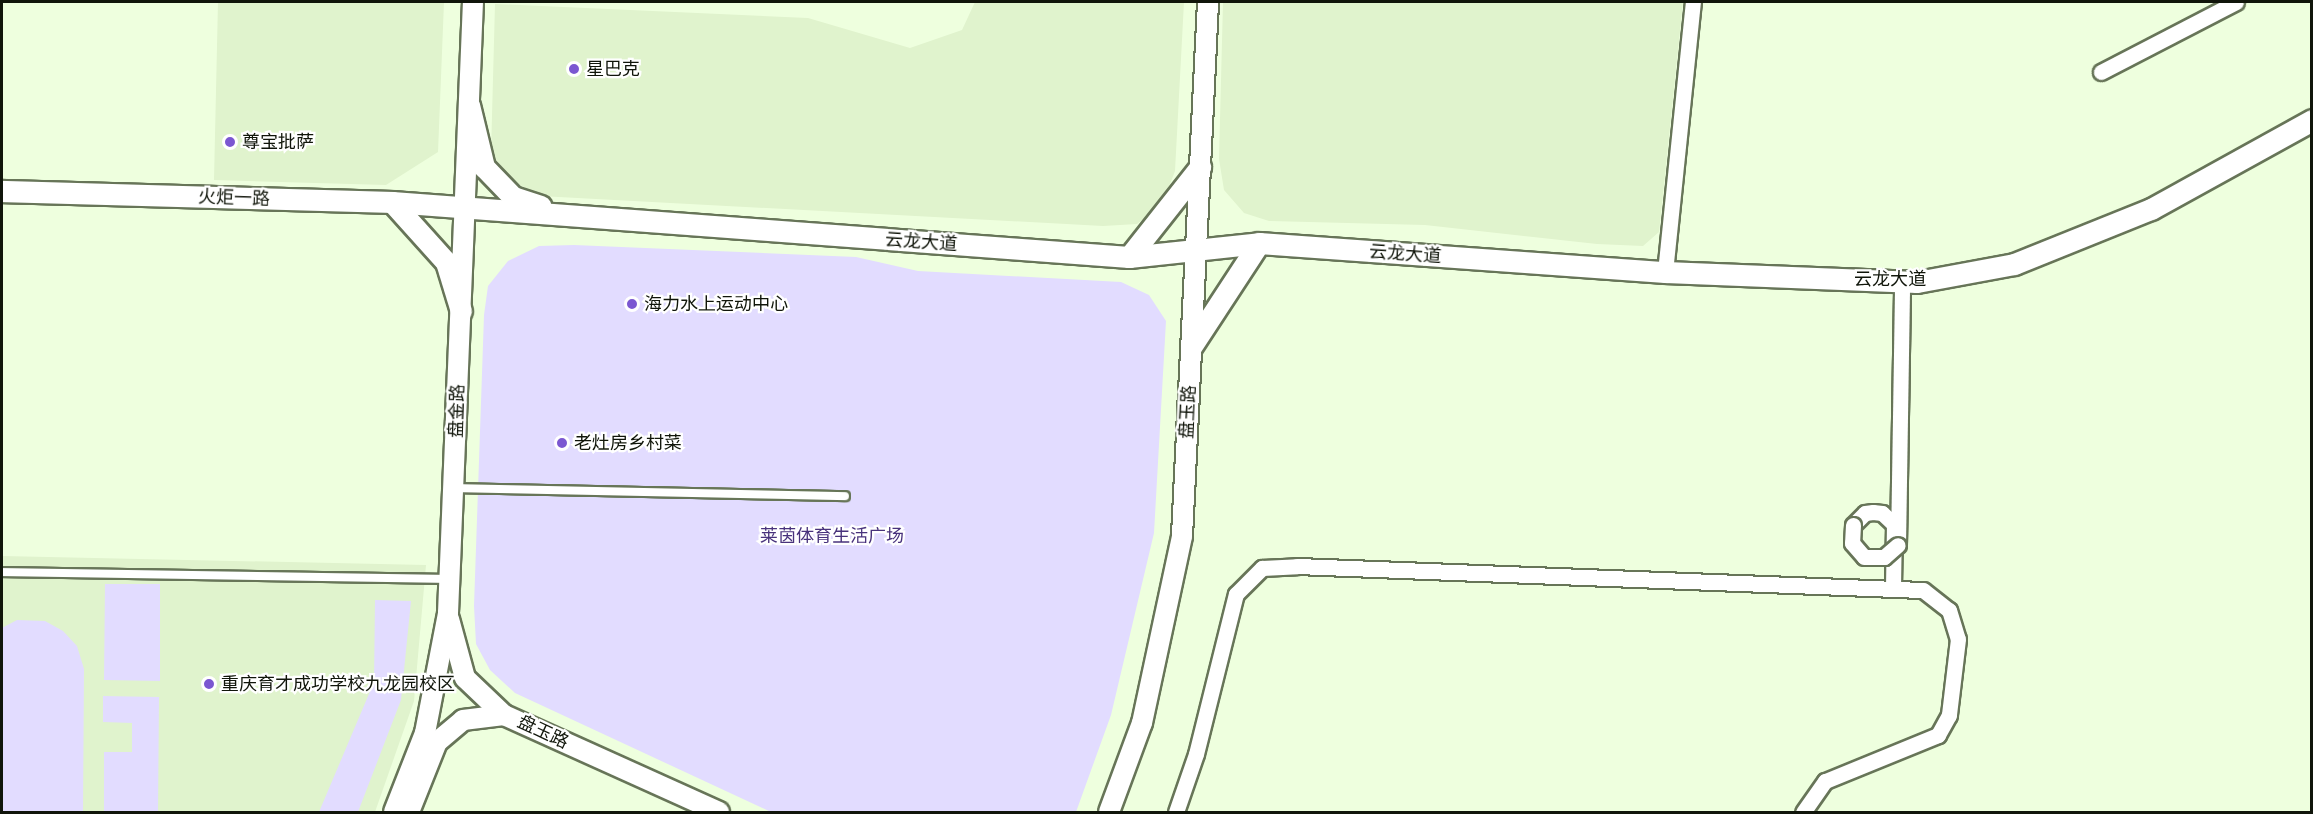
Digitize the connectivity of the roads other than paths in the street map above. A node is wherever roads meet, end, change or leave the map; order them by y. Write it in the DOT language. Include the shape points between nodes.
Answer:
graph roads {
  1 [pos="473,2"];
  2 [pos="1208,2"];
  3 [pos="1693,2"];
  4 [pos="2236,2"];
  5 [pos="2101,72"];
  6 [pos="469,105"];
  7 [pos="2312,120"];
  8 [pos="1200,167"];
  9 [pos="2,191"];
  10 [pos="392,202"];
  11 [pos="466,209"];
  12 [pos="572,216"];
  13 [pos="1259,243"];
  14 [pos="1196,251"];
  15 [pos="1129,257"];
  16 [pos="1665,272"];
  17 [pos="1902,282"];
  18 [pos="461,311"];
  19 [pos="1191,347"];
  20 [pos="454,488"];
  21 [pos="845,496"];
  22 [pos="2,572"];
  23 [pos="449,579"];
  24 [pos="1893,587"];
  25 [pos="448,613"];
  26 [pos="504,715"];
  27 [pos="394,813"];
  28 [pos="409,813"];
  29 [pos="718,813"];
  30 [pos="1109,813"];
  31 [pos="1176,813"];
  32 [pos="1803,813"];
  1 -- 6 [label="street, 盘金路"];
  2 -- 8 [label="street, 盘玉路"];
  3 -- 16 [label="street"];
  4 -- 5 [label="street"];
  6 -- 11 [label="street, 盘金路"];
  6 -- 12 [label="main road" via="484,167 513,197"];
  7 -- 17 [label="main road, 云龙大道" via="2151,209 2014,264"];
  8 -- 14 [label="street, 盘玉路"];
  8 -- 15 [label="main road"];
  9 -- 10 [label="main road, 火炬一路"];
  10 -- 11 [label="main road, 火炬一路"];
  10 -- 18 [label="main road" via="446,262"];
  11 -- 12 [label="main road, 云龙大道"];
  11 -- 18 [label="street, 盘金路"];
  12 -- 15 [label="main road, 云龙大道"];
  13 -- 14 [label="main road, 云龙大道"];
  13 -- 16 [label="main road, 云龙大道"];
  13 -- 19 [label="main road"];
  14 -- 15 [label="main road, 云龙大道"];
  14 -- 19 [label="street, 盘玉路"];
  16 -- 17 [label="main road, 云龙大道"];
  17 -- 24 [label="street, bridge" via="1898,545 1884,557 1864,557 1852,543 1853,525 1865,513 1882,513 1894,525"];
  18 -- 20 [label="street, 盘金路"];
  19 -- 30 [label="street, 盘玉路" via="1182,536 1142,723"];
  20 -- 21 [label="lane"];
  20 -- 23 [label="street, 盘金路"];
  22 -- 23 [label="lane"];
  23 -- 25 [label="street, 盘金路"];
  24 -- 31 [label="street" via="1262,568 1236,594 1196,754"];
  24 -- 32 [label="street" via="1923,590 1949,610 1958,639 1949,715 1938,735 1825,781 1803,807"];
  25 -- 26 [label="street" via="465,678"];
  25 -- 27 [label="street, 盘金路" via="425,733"];
  26 -- 28 [label="street, 盘玉路" via="463,720 437,742"];
  26 -- 29 [label="street, 盘玉路"];
}
